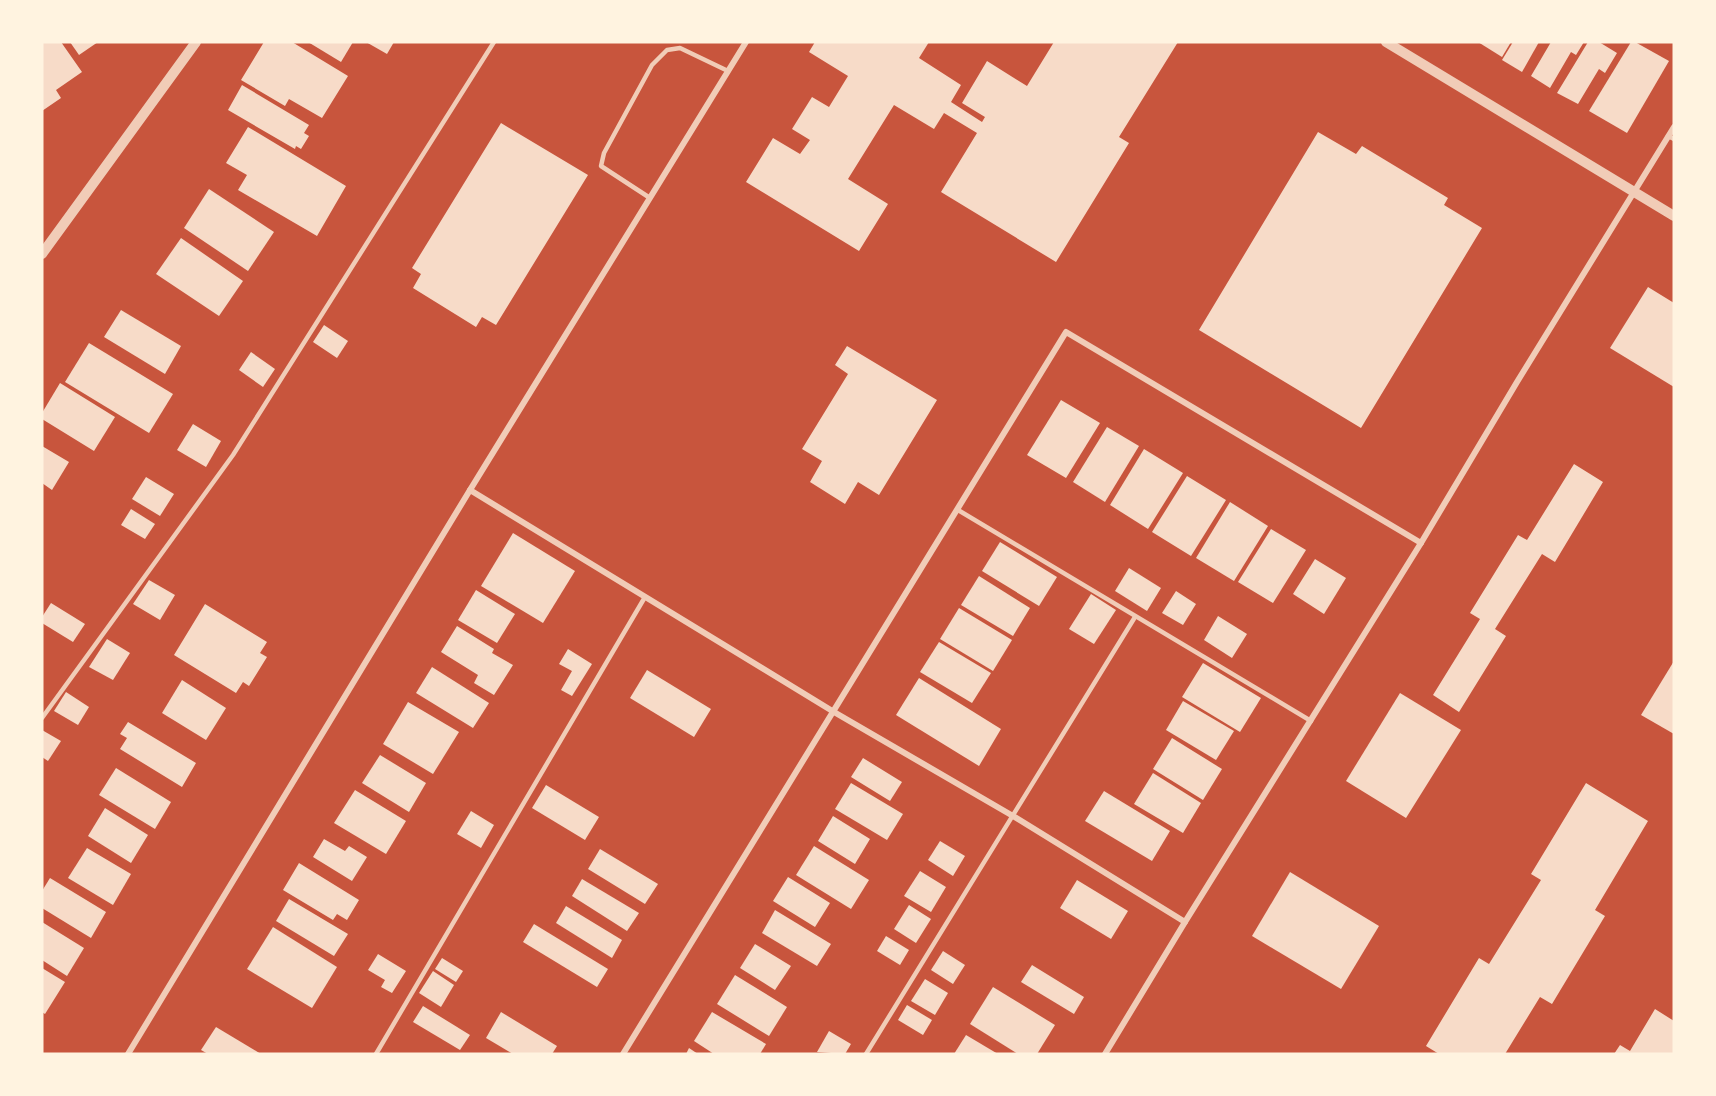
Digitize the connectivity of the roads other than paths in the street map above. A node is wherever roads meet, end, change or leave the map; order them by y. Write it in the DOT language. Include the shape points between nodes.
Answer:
graph roads {
  1 [pos="196,42"];
  2 [pos="494,42"];
  3 [pos="746,42"];
  4 [pos="1386,42"];
  5 [pos="728,71"];
  6 [pos="1674,127"];
  7 [pos="1671,138"];
  8 [pos="1633,191"];
  9 [pos="650,198"];
  10 [pos="1674,216"];
  11 [pos="42,254"];
  12 [pos="470,490"];
  13 [pos="958,510"];
  14 [pos="1421,543"];
  15 [pos="645,597"];
  16 [pos="1135,617"];
  17 [pos="834,712"];
  18 [pos="42,718"];
  19 [pos="1311,721"];
  20 [pos="1013,816"];
  21 [pos="1185,922"];
  22 [pos="128,1054"];
  23 [pos="375,1054"];
  24 [pos="623,1054"];
  25 [pos="866,1054"];
  26 [pos="1105,1054"];
  1 -- 11 [label="street"];
  2 -- 18 [label="lane" via="233,455"];
  3 -- 5 [label="street"];
  4 -- 8 [label="street"];
  5 -- 9 [label="street"];
  5 -- 9 [label="lane" via="680,48 667,50 652,65 604,153 601,166"];
  6 -- 7 [label="street"];
  7 -- 8 [label="street"];
  8 -- 10 [label="street"];
  8 -- 14 [label="street"];
  9 -- 12 [label="street"];
  12 -- 15 [label="street"];
  12 -- 22 [label="street"];
  13 -- 14 [label="street" via="1066,332"];
  13 -- 16 [label="lane"];
  13 -- 17 [label="street"];
  14 -- 19 [label="street"];
  15 -- 17 [label="street"];
  15 -- 23 [label="lane"];
  16 -- 19 [label="lane"];
  16 -- 20 [label="lane"];
  17 -- 20 [label="street"];
  17 -- 24 [label="street"];
  19 -- 21 [label="street"];
  20 -- 21 [label="street"];
  20 -- 25 [label="lane"];
  21 -- 26 [label="street"];
}
